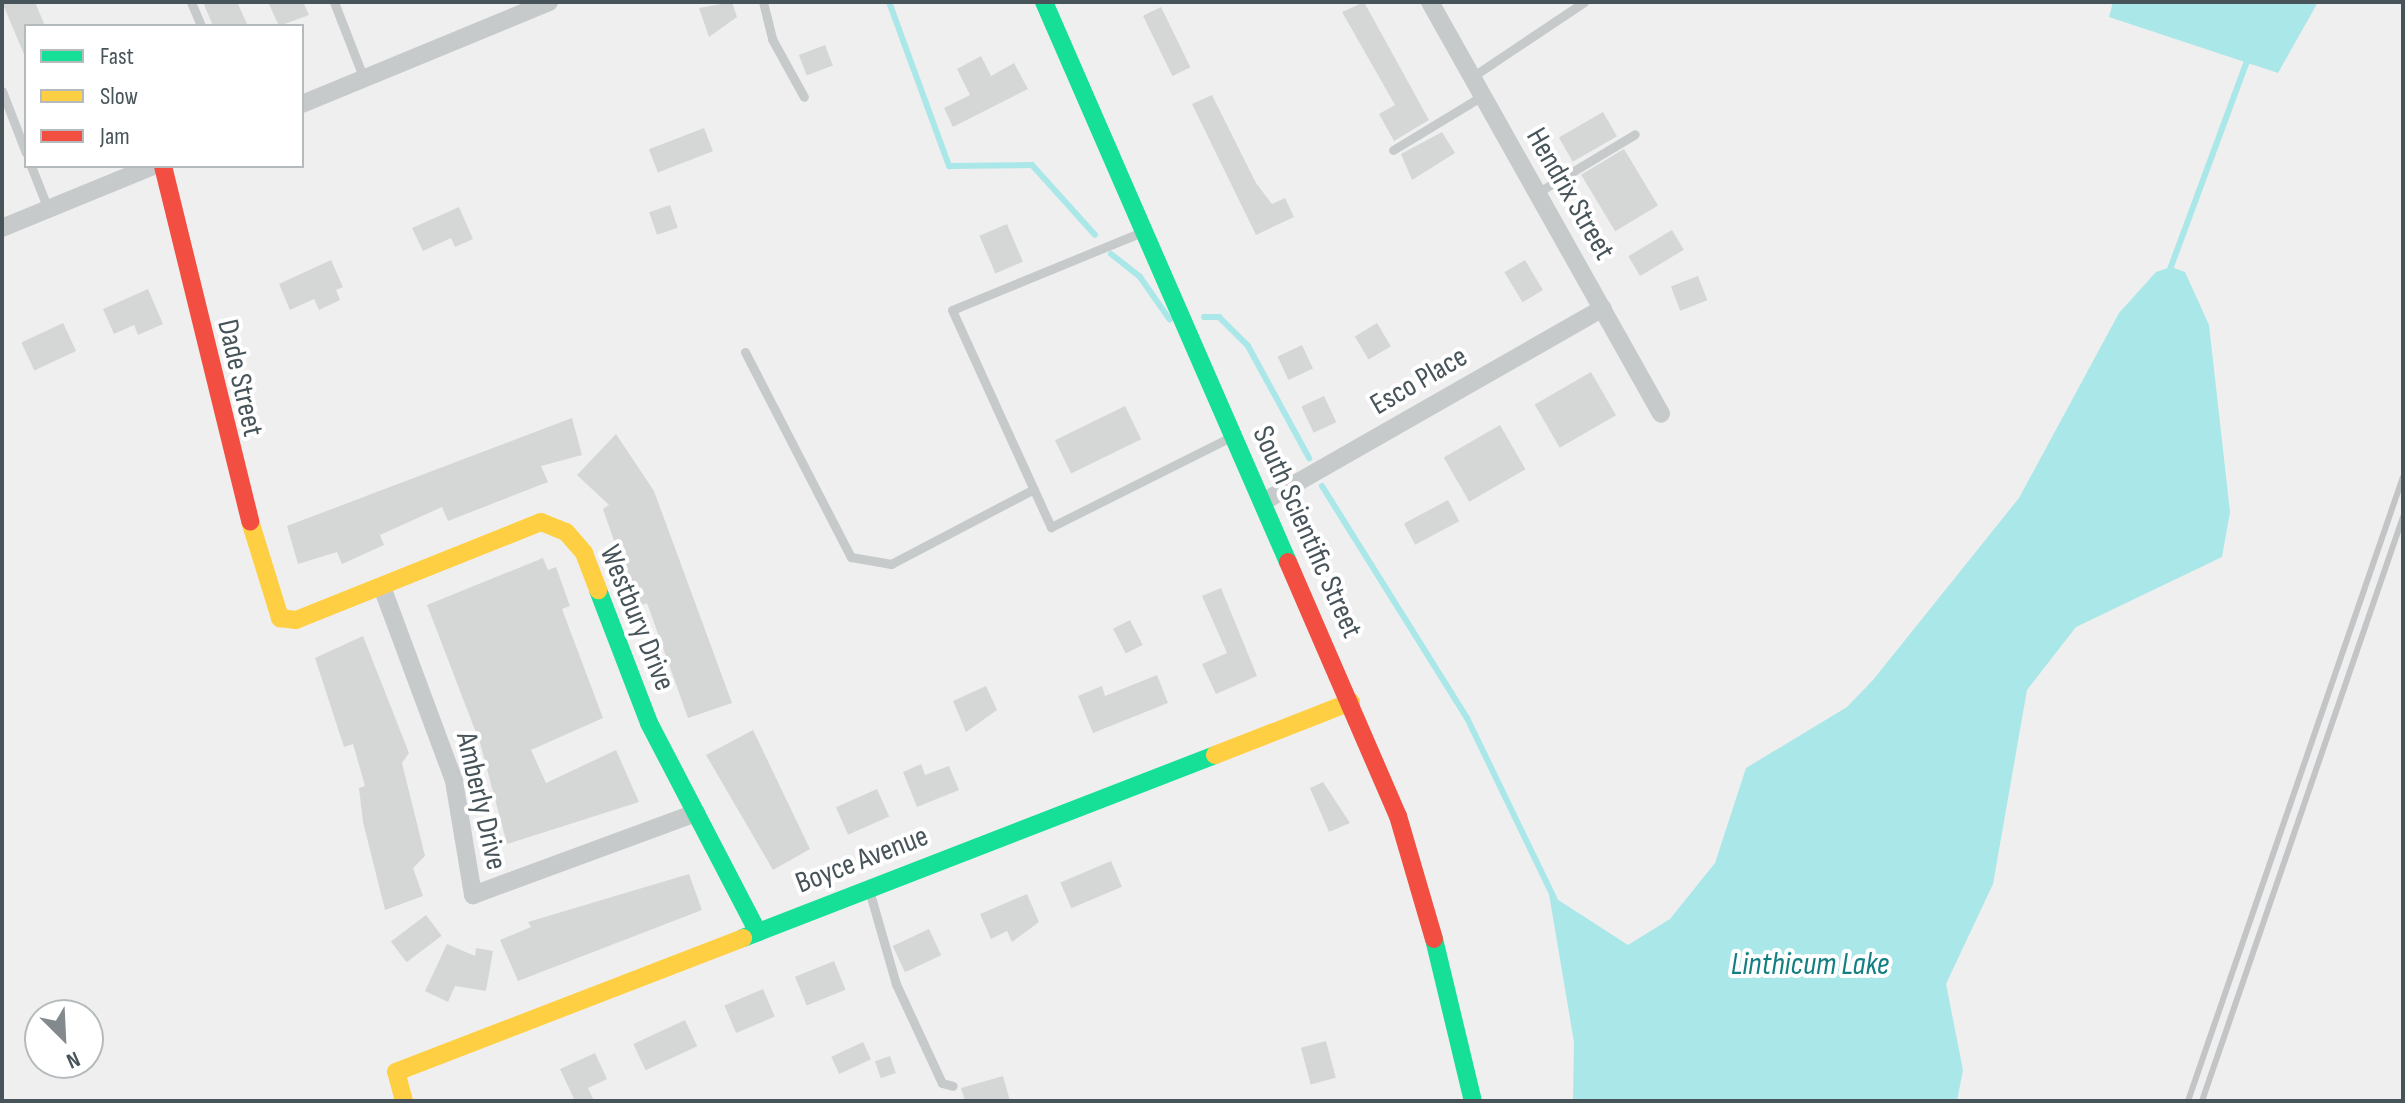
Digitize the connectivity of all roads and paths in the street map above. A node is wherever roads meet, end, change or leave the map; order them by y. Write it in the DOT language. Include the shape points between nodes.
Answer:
graph roads {
  1 [pos="191,2"];
  2 [pos="334,2"];
  3 [pos="549,2"];
  4 [pos="763,2"];
  5 [pos="1044,2"];
  6 [pos="1430,2"];
  7 [pos="1584,2"];
  8 [pos="522,7"];
  9 [pos="200,24"];
  10 [pos="1472,77"];
  11 [pos="364,79"];
  12 [pos="2,91"];
  13 [pos="1482,96"];
  14 [pos="804,97"];
  15 [pos="304,103"];
  16 [pos="1635,134"];
  17 [pos="24,148"];
  18 [pos="1393,150"];
  19 [pos="32,168"];
  20 [pos="148,168"];
  21 [pos="163,168"];
  22 [pos="1537,193"];
  23 [pos="48,209"];
  24 [pos="2,228"];
  25 [pos="1144,231"];
  26 [pos="1603,308"];
  27 [pos="745,352"];
  28 [pos="1661,414"];
  29 [pos="1234,436"];
  30 [pos="1034,489"];
  31 [pos="1263,502"];
  32 [pos="382,587"];
  33 [pos="271,601"];
  34 [pos="1351,702"];
  35 [pos="696,813"];
  36 [pos="868,887"];
  37 [pos="758,932"];
  38 [pos="953,1086"];
  39 [pos="404,1101"];
  40 [pos="1473,1101"];
  1 -- 9 [label="lane"];
  2 -- 11 [label="lane"];
  3 -- 8 [label="street"];
  4 -- 14 [label="lane" via="772,39"];
  5 -- 25 [label="street, South Scientific Street"];
  6 -- 10 [label="street, Hendrix Street"];
  7 -- 10 [label="lane"];
  8 -- 11 [label="street"];
  10 -- 13 [label="street, Hendrix Street"];
  11 -- 15 [label="street"];
  12 -- 17 [label="lane"];
  13 -- 18 [label="lane"];
  13 -- 22 [label="street, Hendrix Street"];
  16 -- 22 [label="lane"];
  19 -- 23 [label="lane"];
  20 -- 23 [label="street"];
  21 -- 33 [label="street, Dade Street" via="228,452"];
  22 -- 26 [label="street, Hendrix Street"];
  23 -- 24 [label="street"];
  25 -- 29 [label="street, South Scientific Street"];
  25 -- 30 [label="lane" via="952,310"];
  26 -- 28 [label="street, Hendrix Street"];
  26 -- 31 [label="street, Esco Place"];
  27 -- 30 [label="lane" via="851,557 891,564"];
  29 -- 30 [label="lane" via="1051,527"];
  29 -- 31 [label="street, South Scientific Street"];
  31 -- 34 [label="street, South Scientific Street"];
  32 -- 33 [label="street, Westbury Drive" via="296,620 280,618"];
  32 -- 35 [label="street, Westbury Drive" via="541,522 566,532 584,553 649,723"];
  32 -- 35 [label="street, Amberly Drive" via="454,781 473,895"];
  34 -- 36 [label="street, Boyce Avenue"];
  34 -- 40 [label="street, South Scientific Street" via="1434,928"];
  35 -- 37 [label="street, Westbury Drive"];
  36 -- 37 [label="street, Boyce Avenue"];
  36 -- 38 [label="lane" via="896,984 942,1083"];
  37 -- 39 [label="street, Boyce Avenue" via="397,1074"];
}
